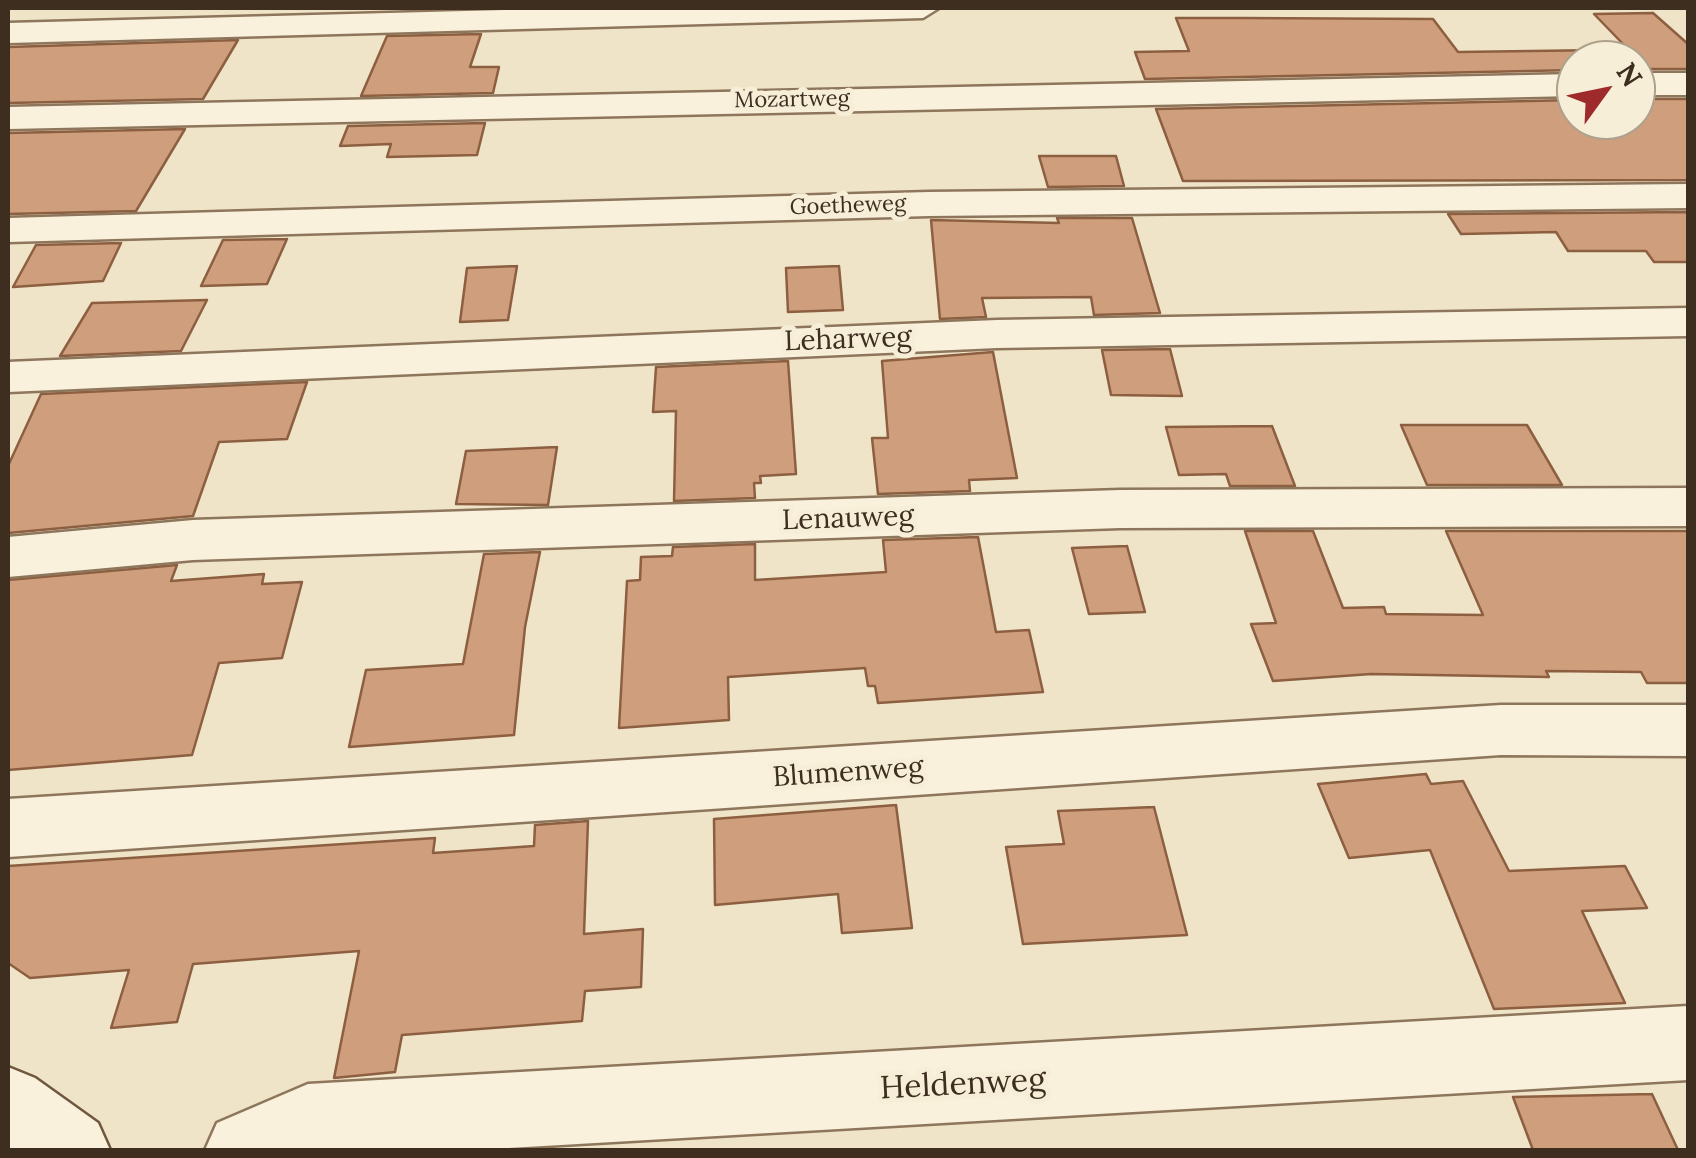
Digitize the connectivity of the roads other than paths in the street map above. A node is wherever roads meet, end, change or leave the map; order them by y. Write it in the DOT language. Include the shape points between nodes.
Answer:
graph roads {
  1 [pos="923,8"];
  2 [pos="8,33"];
  3 [pos="1656,84"];
  4 [pos="1688,84"];
  5 [pos="1556,86"];
  6 [pos="8,118"];
  7 [pos="1688,196"];
  8 [pos="8,230"];
  9 [pos="1688,322"];
  10 [pos="8,377"];
  11 [pos="1688,507"];
  12 [pos="8,557"];
  13 [pos="1688,730"];
  14 [pos="8,828"];
  15 [pos="1688,1043"];
  16 [pos="8,1105"];
  17 [pos="71,1150"];
  18 [pos="244,1150"];
  1 -- 2 [label="street"];
  3 -- 4 [label="street"];
  5 -- 6 [label="street, Mozartweg"];
  7 -- 8 [label="street, Goetheweg" via="929,204"];
  9 -- 10 [label="street, Leharweg" via="996,334"];
  11 -- 12 [label="street, Lenauweg" via="1100,510 193,540"];
  13 -- 14 [label="street, Blumenweg" via="1500,730"];
  15 -- 18 [label="street, Heldenweg" via="308,1122"];
  16 -- 17 [label="street"];
}
